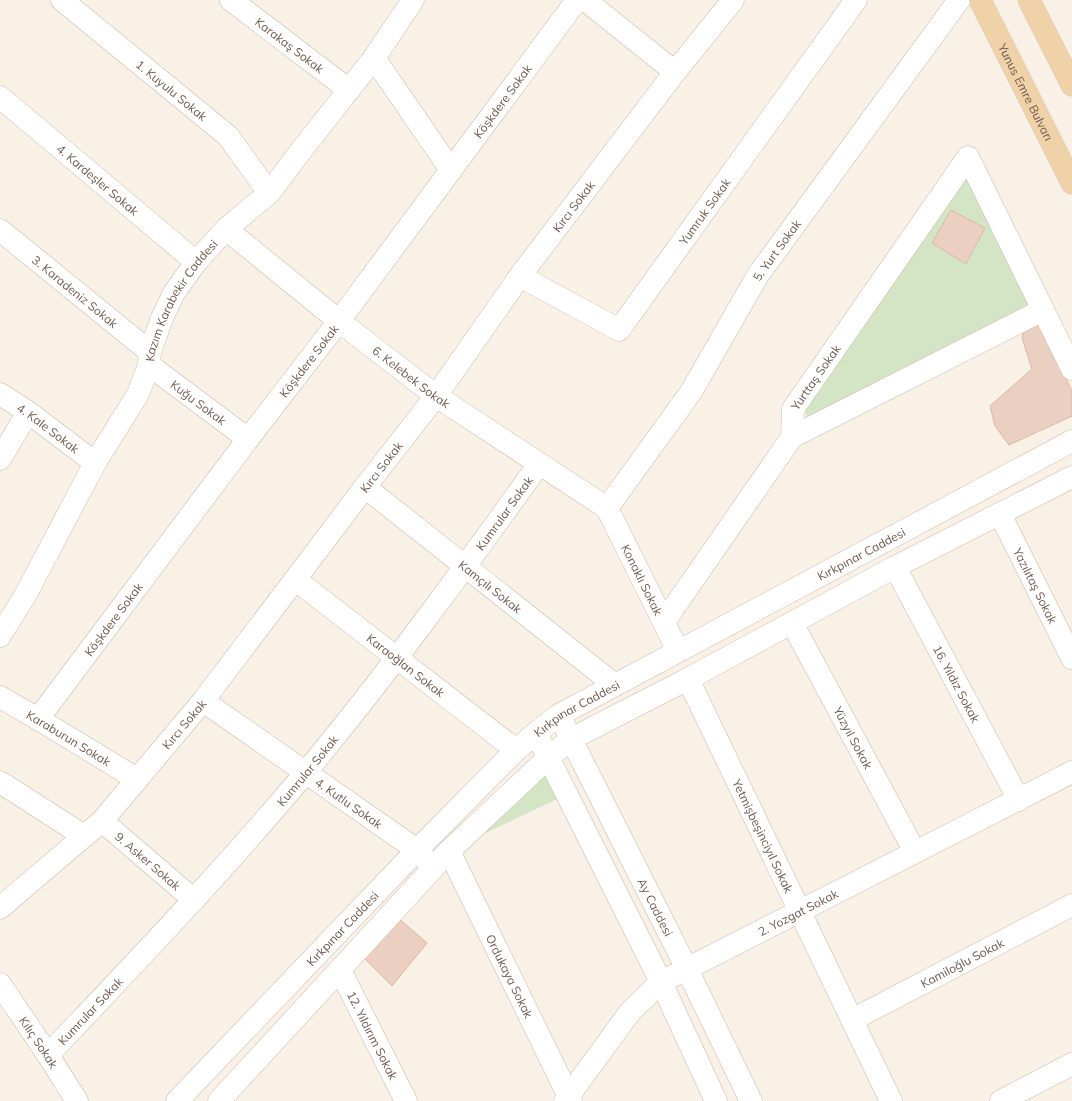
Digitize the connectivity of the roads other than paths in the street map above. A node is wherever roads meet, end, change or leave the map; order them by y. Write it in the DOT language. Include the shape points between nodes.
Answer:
graph roads {
  1 [pos="62,0"];
  2 [pos="231,0"];
  3 [pos="413,0"];
  4 [pos="577,0"];
  5 [pos="585,0"];
  6 [pos="733,0"];
  7 [pos="856,0"];
  8 [pos="959,0"];
  9 [pos="980,0"];
  10 [pos="1029,0"];
  11 [pos="374,58"];
  12 [pos="675,72"];
  13 [pos="1072,85"];
  14 [pos="349,90"];
  15 [pos="0,97"];
  16 [pos="451,170"];
  17 [pos="1072,183"];
  18 [pos="269,193"];
  19 [pos="226,229"];
  20 [pos="0,230"];
  21 [pos="196,262"];
  22 [pos="520,276"];
  23 [pos="1043,310"];
  24 [pos="339,321"];
  25 [pos="150,359"];
  26 [pos="1072,369"];
  27 [pos="0,394"];
  28 [pos="436,396"];
  29 [pos="28,412"];
  30 [pos="792,437"];
  31 [pos="248,439"];
  32 [pos="1072,441"];
  33 [pos="0,459"];
  34 [pos="95,463"];
  35 [pos="540,464"];
  36 [pos="1072,477"];
  37 [pos="365,487"];
  38 [pos="607,508"];
  39 [pos="1000,514"];
  40 [pos="466,566"];
  41 [pos="895,568"];
  42 [pos="296,580"];
  43 [pos="664,622"];
  44 [pos="792,623"];
  45 [pos="0,636"];
  46 [pos="678,651"];
  47 [pos="397,658"];
  48 [pos="1072,658"];
  49 [pos="688,679"];
  50 [pos="615,685"];
  51 [pos="0,697"];
  52 [pos="203,701"];
  53 [pos="559,714"];
  54 [pos="38,719"];
  55 [pos="536,732"];
  56 [pos="571,739"];
  57 [pos="516,750"];
  58 [pos="548,758"];
  59 [pos="306,772"];
  60 [pos="1072,772"];
  61 [pos="137,779"];
  62 [pos="0,782"];
  63 [pos="1019,800"];
  64 [pos="102,821"];
  65 [pos="84,836"];
  66 [pos="417,850"];
  67 [pos="449,851"];
  68 [pos="915,852"];
  69 [pos="433,867"];
  70 [pos="194,900"];
  71 [pos="1072,905"];
  72 [pos="0,908"];
  73 [pos="799,911"];
  74 [pos="687,969"];
  75 [pos="340,970"];
  76 [pos="661,982"];
  77 [pos="0,984"];
  78 [pos="852,1020"];
  79 [pos="48,1055"];
  80 [pos="1072,1064"];
  81 [pos="568,1099"];
  82 [pos="77,1101"];
  83 [pos="177,1101"];
  84 [pos="219,1101"];
  85 [pos="406,1101"];
  86 [pos="716,1101"];
  87 [pos="751,1101"];
  88 [pos="891,1101"];
  89 [pos="1001,1101"];
  1 -- 18 [label="street, 1. Kuyulu Sokak" via="228,136"];
  2 -- 14 [label="street, Karakaş Sokak"];
  3 -- 11 [label="street, Kazım Karabekir Caddesi"];
  4 -- 16 [label="street, Köşkdere Sokak"];
  5 -- 12 [label="street"];
  6 -- 12 [label="street, Kırcı Sokak"];
  7 -- 22 [label="street, Yumruk Sokak" via="619,330"];
  8 -- 38 [label="street, 5. Yurt Sokak" via="758,275 691,392"];
  9 -- 17 [label="main road, Yunus Emre Bulvarı"];
  10 -- 13 [label="main road"];
  11 -- 14 [label="street, Kazım Karabekir Caddesi"];
  11 -- 16 [label="street"];
  12 -- 22 [label="street, Kırcı Sokak"];
  14 -- 18 [label="street, Kazım Karabekir Caddesi"];
  15 -- 21 [label="street, 4. Kardeşler Sokak"];
  16 -- 24 [label="street, Köşkdere Sokak"];
  18 -- 19 [label="street, Kazım Karabekir Caddesi"];
  19 -- 21 [label="street, Kazım Karabekir Caddesi"];
  19 -- 24 [label="street, 6. Kelebek Sokak"];
  20 -- 25 [label="street, 3. Karadeniz Sokak"];
  21 -- 25 [label="street, Kazım Karabekir Caddesi" via="174,293 162,318"];
  22 -- 28 [label="street, Kırcı Sokak"];
  23 -- 26 [label="street"];
  23 -- 30 [label="street"];
  23 -- 30 [label="street, Yurttaş Sokak" via="968,157 793,408"];
  24 -- 28 [label="street, 6. Kelebek Sokak"];
  24 -- 31 [label="street, Köşkdere Sokak"];
  25 -- 31 [label="street, Kuğu Sokak"];
  25 -- 34 [label="street, Kazım Karabekir Caddesi" via="138,394"];
  27 -- 29 [label="street, 4. Kale Sokak"];
  28 -- 35 [label="street, 6. Kelebek Sokak"];
  28 -- 37 [label="street, Kırcı Sokak"];
  29 -- 33 [label="street"];
  29 -- 34 [label="street, 4. Kale Sokak"];
  30 -- 43 [label="street"];
  31 -- 54 [label="street, Köşkdere Sokak"];
  32 -- 46 [label="street, Kırkpınar Caddesi"];
  34 -- 45 [label="street, Kazım Karabekir Caddesi" via="26,594"];
  35 -- 38 [label="street, 6. Kelebek Sokak"];
  35 -- 40 [label="street, Kumrular Sokak"];
  36 -- 39 [label="street, Kırkpınar Caddesi"];
  37 -- 40 [label="street, Kamçılı Sokak"];
  37 -- 42 [label="street, Kırcı Sokak"];
  38 -- 43 [label="street, Konaklı Sokak"];
  39 -- 41 [label="street, Kırkpınar Caddesi"];
  39 -- 48 [label="street, Yazılıtaş Sokak"];
  40 -- 47 [label="street, Kumrular Sokak"];
  40 -- 50 [label="street, Kamçılı Sokak"];
  41 -- 44 [label="street, Kırkpınar Caddesi"];
  41 -- 63 [label="street, 16. Yıldız Sokak"];
  42 -- 47 [label="street, Karaoğlan Sokak"];
  42 -- 52 [label="street, Kırcı Sokak"];
  43 -- 46 [label="street, Konaklı Sokak"];
  44 -- 49 [label="street, Kırkpınar Caddesi"];
  44 -- 68 [label="street, Yüzyıl Sokak"];
  46 -- 50 [label="street, Kırkpınar Caddesi"];
  47 -- 57 [label="street, Karaoğlan Sokak"];
  47 -- 59 [label="street, Kumrular Sokak"];
  49 -- 56 [label="street, Kırkpınar Caddesi"];
  49 -- 73 [label="street, Yetmişbeşinciyıl Sokak"];
  50 -- 53 [label="street, Kırkpınar Caddesi"];
  51 -- 54 [label="street, Karaburun Sokak"];
  52 -- 59 [label="street, 4. Kutlu Sokak"];
  52 -- 61 [label="street, Kırcı Sokak"];
  53 -- 55 [label="street, Kırkpınar Caddesi"];
  53 -- 56 [label="street, Ay Caddesi"];
  54 -- 61 [label="street, Karaburun Sokak"];
  55 -- 57 [label="street, Kırkpınar Caddesi"];
  55 -- 58 [label="street"];
  56 -- 58 [label="street, Kırkpınar Caddesi"];
  56 -- 74 [label="street, Ay Caddesi"];
  57 -- 66 [label="street, Kırkpınar Caddesi"];
  58 -- 67 [label="street, Kırkpınar Caddesi"];
  58 -- 76 [label="street"];
  59 -- 66 [label="street, 4. Kutlu Sokak"];
  59 -- 70 [label="street, Kumrular Sokak"];
  60 -- 63 [label="street, 2. Yozgat Sokak"];
  61 -- 64 [label="street, Kırcı Sokak"];
  62 -- 65 [label="street"];
  63 -- 68 [label="street, 2. Yozgat Sokak"];
  64 -- 65 [label="street, Kırcı Sokak"];
  64 -- 70 [label="street, 9. Asker Sokak"];
  65 -- 72 [label="street, Kırcı Sokak"];
  66 -- 69 [label="street, 4. Kutlu Sokak"];
  66 -- 83 [label="street, Kırkpınar Caddesi"];
  67 -- 69 [label="street, Kırkpınar Caddesi"];
  67 -- 81 [label="street, Ordukaya Sokak"];
  68 -- 73 [label="street, 2. Yozgat Sokak"];
  69 -- 75 [label="street, Kırkpınar Caddesi"];
  70 -- 79 [label="street, Kumrular Sokak"];
  71 -- 78 [label="street, Kamiloğlu Sokak"];
  73 -- 74 [label="street, 2. Yozgat Sokak"];
  73 -- 78 [label="street, Yetmişbeşinciyıl Sokak"];
  74 -- 76 [label="street, 2. Yozgat Sokak"];
  74 -- 87 [label="street, Ay Caddesi"];
  75 -- 84 [label="street, Kırkpınar Caddesi"];
  75 -- 85 [label="street, 12. Yıldırım Sokak"];
  76 -- 81 [label="street, 2. Yozgat Sokak" via="630,1012"];
  76 -- 86 [label="street"];
  77 -- 79 [label="street, Kılıç Sokak"];
  78 -- 88 [label="street, Yetmişbeşinciyıl Sokak"];
  79 -- 82 [label="street, Kılıç Sokak"];
  80 -- 89 [label="street"];
}
